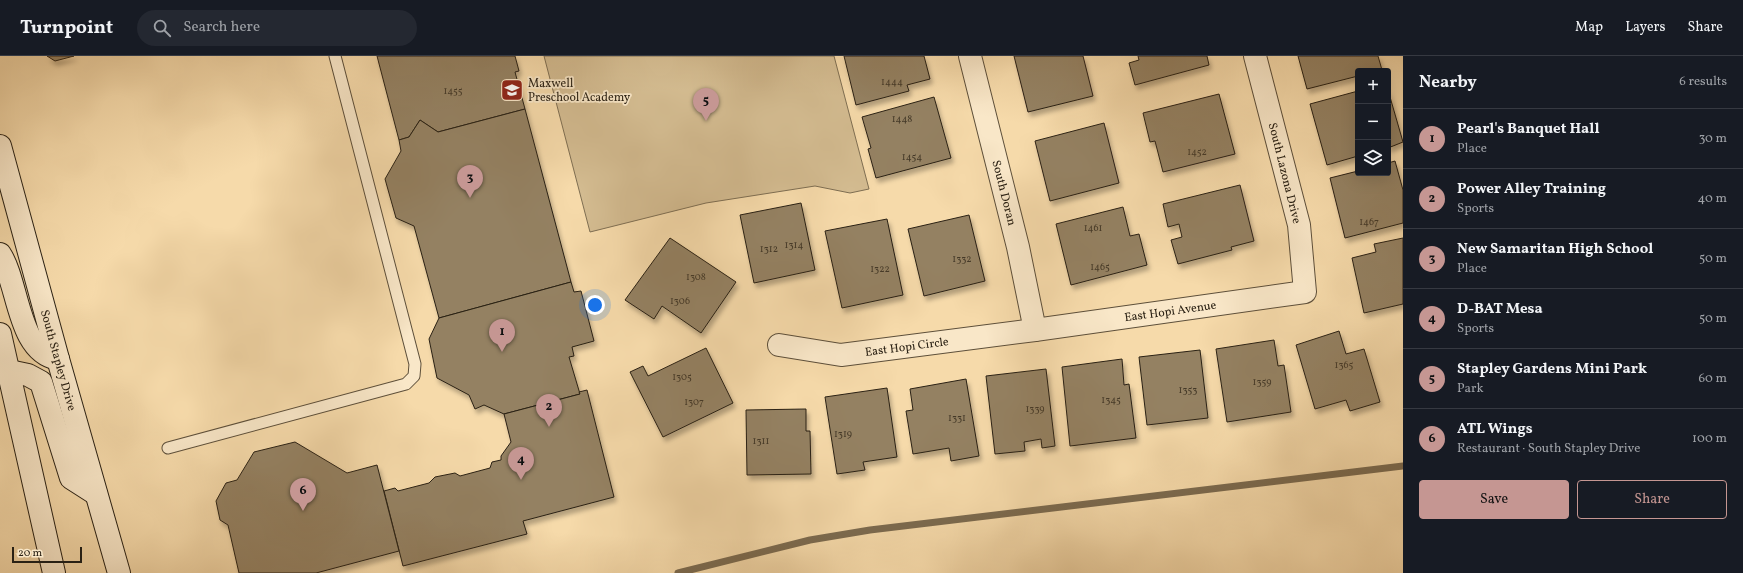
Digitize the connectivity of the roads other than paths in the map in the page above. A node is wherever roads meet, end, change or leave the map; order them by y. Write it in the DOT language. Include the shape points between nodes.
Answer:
graph roads {
  1 [pos="335,56"];
  2 [pos="970,56"];
  3 [pos="1255,56"];
  4 [pos="0,146"];
  5 [pos="0,254"];
  6 [pos="1305,292"];
  7 [pos="1035,330"];
  8 [pos="0,334"];
  9 [pos="779,344"];
  10 [pos="58,359"];
  11 [pos="9,371"];
  12 [pos="168,448"];
  13 [pos="96,494"];
  14 [pos="54,573"];
  15 [pos="119,573"];
  1 -- 12 [label="lane" via="415,364 414,376 406,384"];
  2 -- 7 [label="street, South Doran" via="1018,247"];
  3 -- 6 [label="street, South Lazona Drive" via="1299,225"];
  4 -- 10 [label="street, South Stapley Drive"];
  5 -- 10 [label="street" via="9,271 32,342 48,357"];
  6 -- 7 [label="street, East Hopi Avenue"];
  7 -- 9 [label="street, East Hopi Circle" via="841,355"];
  8 -- 11 [label="street"];
  10 -- 13 [label="street, South Stapley Drive"];
  11 -- 13 [label="street" via="28,375 41,382 72,478"];
  11 -- 14 [label="street"];
  13 -- 15 [label="street, South Stapley Drive"];
}
